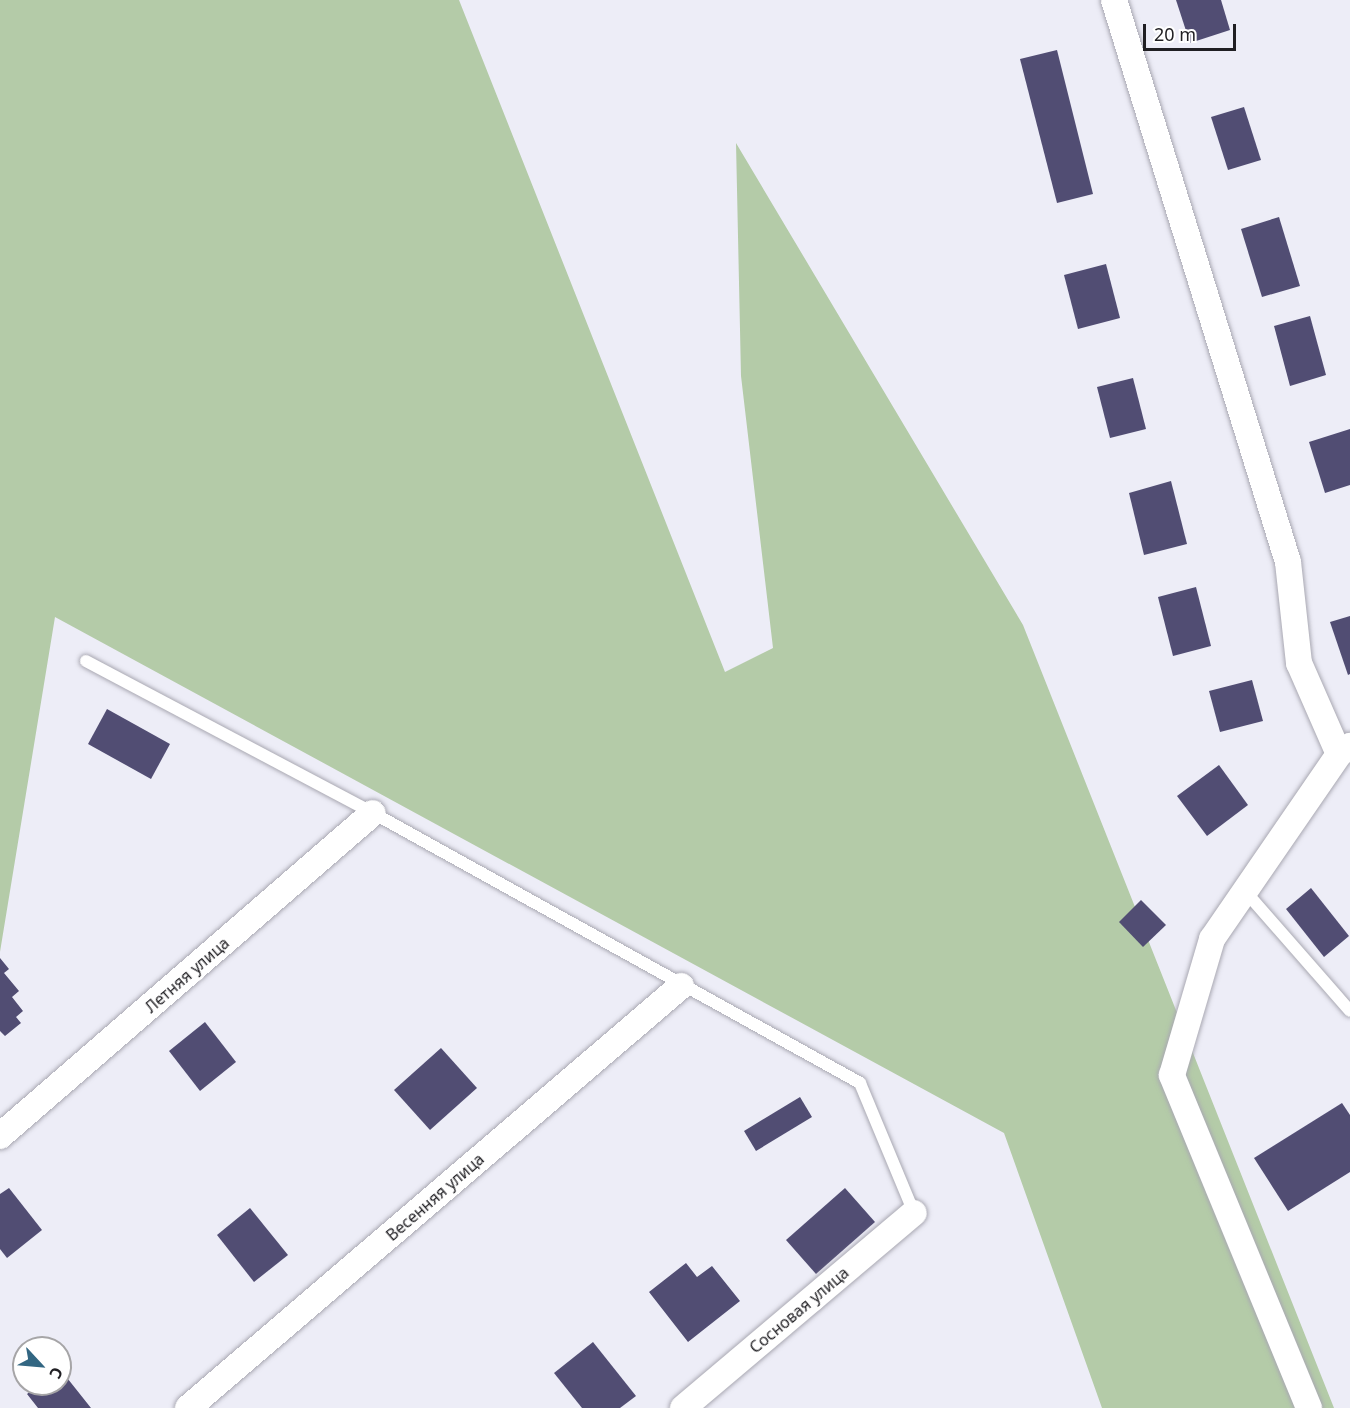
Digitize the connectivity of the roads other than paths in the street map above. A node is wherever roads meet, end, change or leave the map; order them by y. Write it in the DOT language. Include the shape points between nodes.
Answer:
graph roads {
  1 [pos="1114,0"];
  2 [pos="86,662"];
  3 [pos="1344,750"];
  4 [pos="374,813"];
  5 [pos="1245,891"];
  6 [pos="681,986"];
  7 [pos="1350,1011"];
  8 [pos="0,1136"];
  9 [pos="914,1213"];
  10 [pos="188,1408"];
  11 [pos="683,1408"];
  12 [pos="1309,1408"];
  1 -- 3 [label="street" via="1288,562 1299,663"];
  2 -- 4 [label="lane"];
  3 -- 5 [label="street"];
  4 -- 6 [label="lane"];
  4 -- 8 [label="street, Летняя улица"];
  5 -- 7 [label="lane"];
  5 -- 12 [label="street" via="1212,939 1172,1075"];
  6 -- 9 [label="lane" via="860,1083"];
  6 -- 10 [label="street, Весенняя улица"];
  9 -- 11 [label="street, Сосновая улица"];
}
